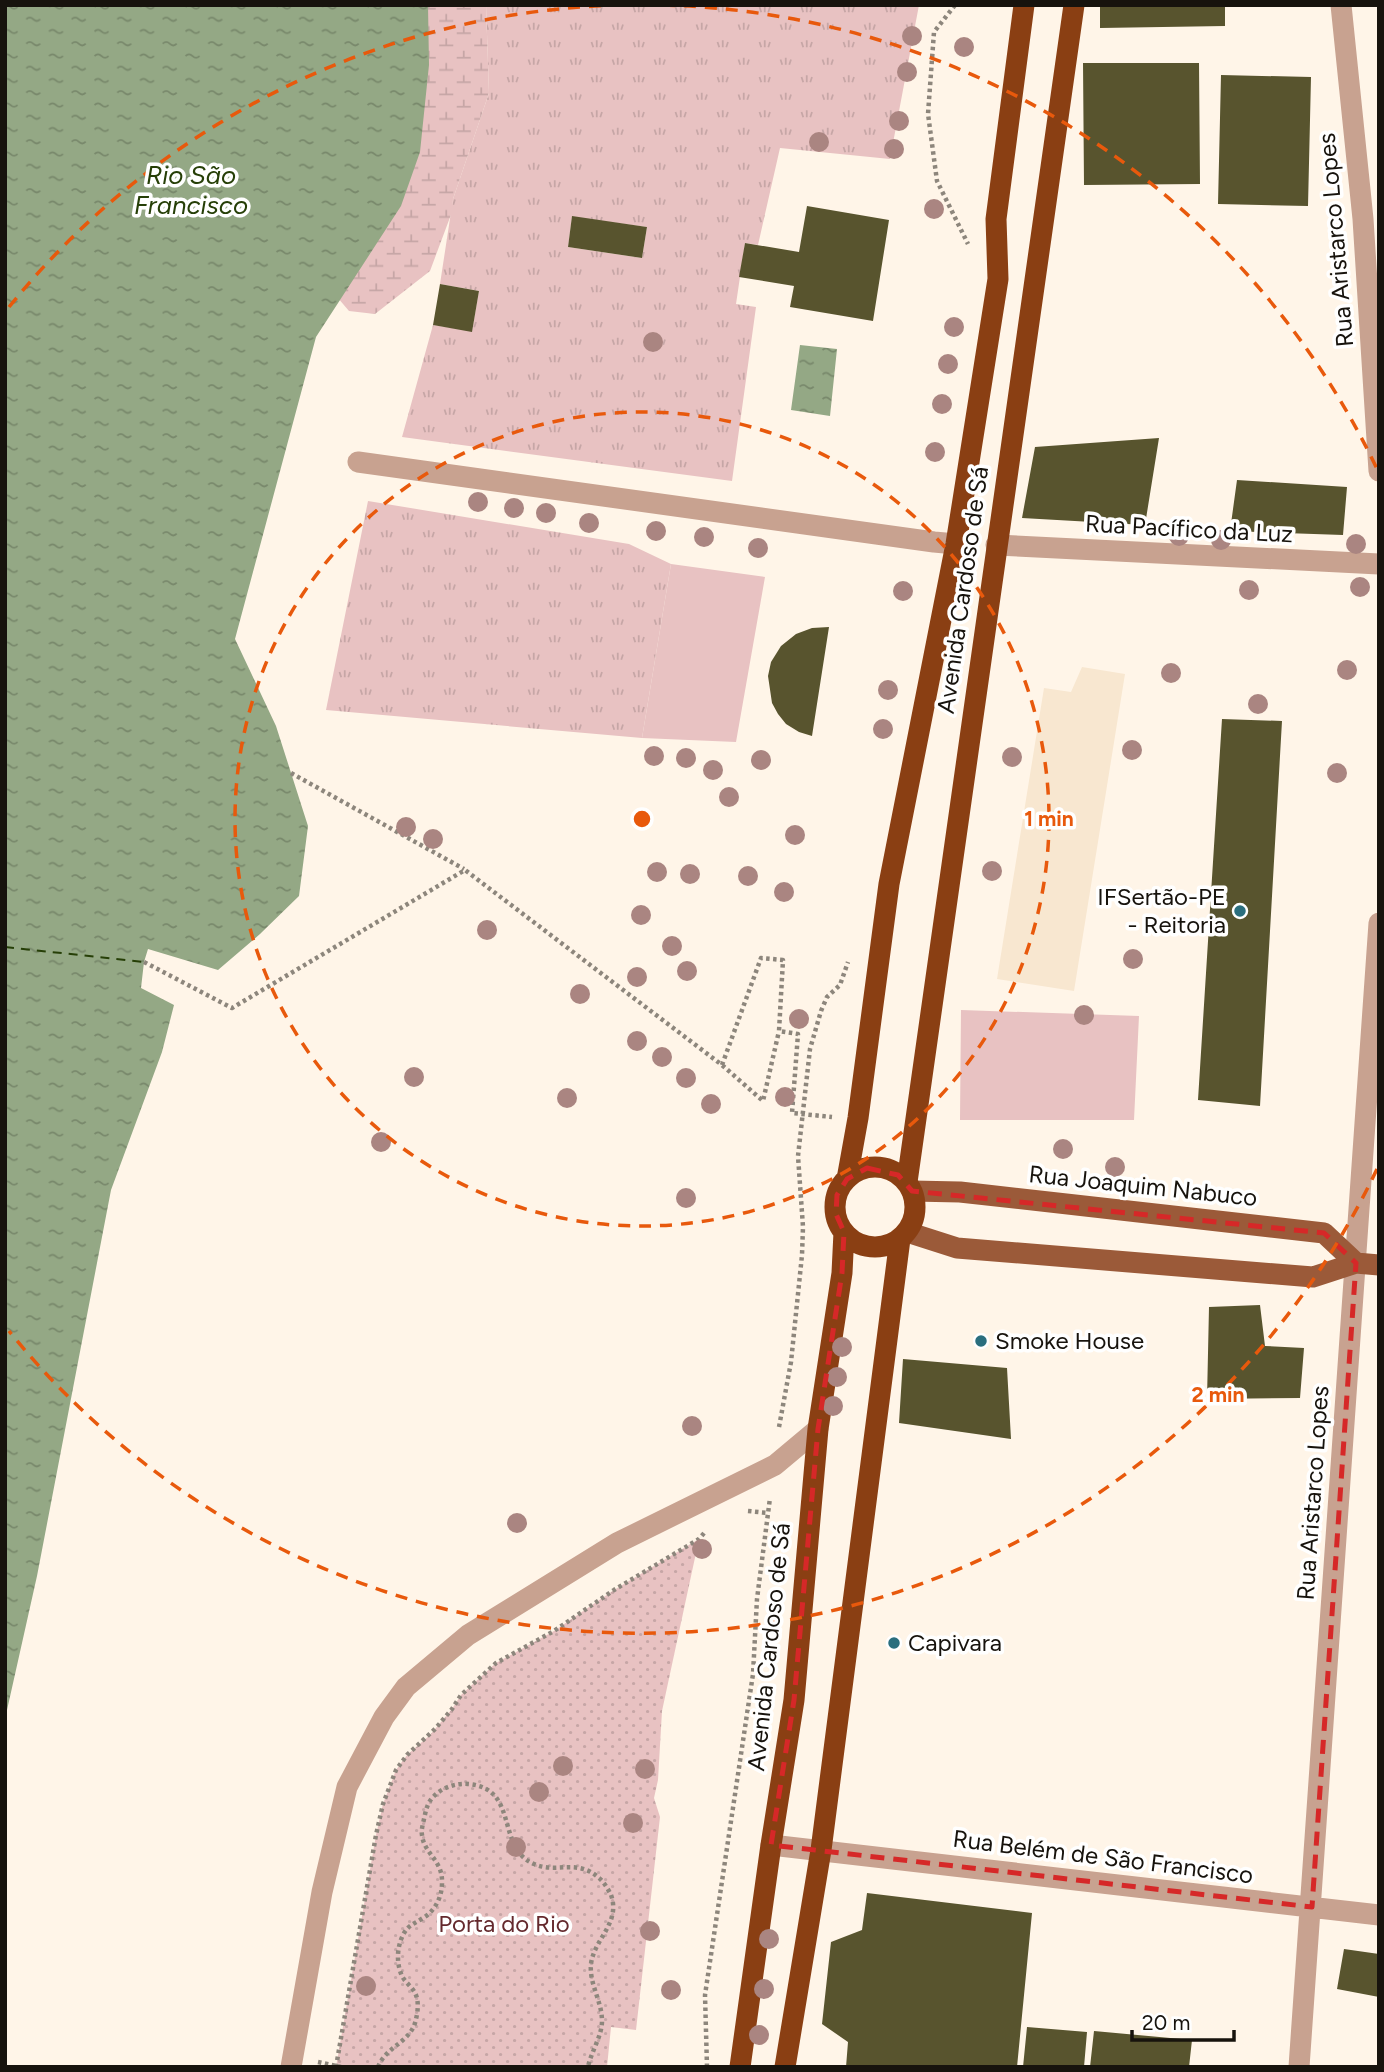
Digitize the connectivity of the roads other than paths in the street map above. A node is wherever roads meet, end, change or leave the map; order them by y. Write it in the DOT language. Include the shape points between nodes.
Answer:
graph roads {
  1 [pos="1024,5"];
  2 [pos="1074,5"];
  3 [pos="1341,5"];
  4 [pos="1371,219"];
  5 [pos="358,463"];
  6 [pos="1379,471"];
  7 [pos="956,544"];
  8 [pos="996,545"];
  9 [pos="1379,564"];
  10 [pos="1378,933"];
  11 [pos="847,1179"];
  12 [pos="909,1187"];
  13 [pos="844,1232"];
  14 [pos="903,1235"];
  15 [pos="1356,1263"];
  16 [pos="1379,1265"];
  17 [pos="818,1430"];
  18 [pos="771,1845"];
  19 [pos="821,1850"];
  20 [pos="1312,1908"];
  21 [pos="1379,1915"];
  22 [pos="291,2067"];
  23 [pos="740,2067"];
  24 [pos="785,2067"];
  25 [pos="1299,2067"];
  1 -- 7 [label="highway, Avenida Cardoso de Sá" via="996,219 998,279"];
  2 -- 8 [label="highway, Avenida Cardoso de Sá"];
  3 -- 4 [label="street, Rua Aristarco Lopes"];
  4 -- 6 [label="street, Rua Aristarco Lopes"];
  5 -- 7 [label="street"];
  7 -- 11 [label="highway, Avenida Cardoso de Sá" via="889,884"];
  8 -- 9 [label="street, Rua Pacífico da Luz"];
  8 -- 12 [label="highway, Avenida Cardoso de Sá"];
  10 -- 15 [label="street, Rua Aristarco Lopes"];
  11 -- 12 [label="highway" via="878,1167 889,1169"];
  11 -- 13 [label="highway" via="836,1205"];
  12 -- 14 [label="highway" via="915,1213"];
  12 -- 15 [label="main road, Rua Joaquim Nabuco" via="1324,1233"];
  13 -- 14 [label="highway" via="871,1247 891,1244"];
  13 -- 17 [label="highway, Avenida Cardoso de Sá"];
  14 -- 15 [label="main road" via="957,1248 1313,1277"];
  14 -- 19 [label="highway"];
  15 -- 16 [label="main road"];
  15 -- 20 [label="street, Rua Aristarco Lopes"];
  17 -- 18 [label="highway, Avenida Cardoso de Sá" via="794,1700"];
  17 -- 22 [label="street" via="775,1465 617,1543 468,1635 406,1687 384,1717 347,1787 322,1892"];
  18 -- 19 [label="street, Rua Belém de São Francisco"];
  18 -- 23 [label="highway, Avenida Cardoso de Sá"];
  19 -- 20 [label="street, Rua Belém de São Francisco"];
  19 -- 24 [label="highway"];
  20 -- 21 [label="street, Rua Belém de São Francisco"];
  20 -- 25 [label="street, Rua Aristarco Lopes"];
}
